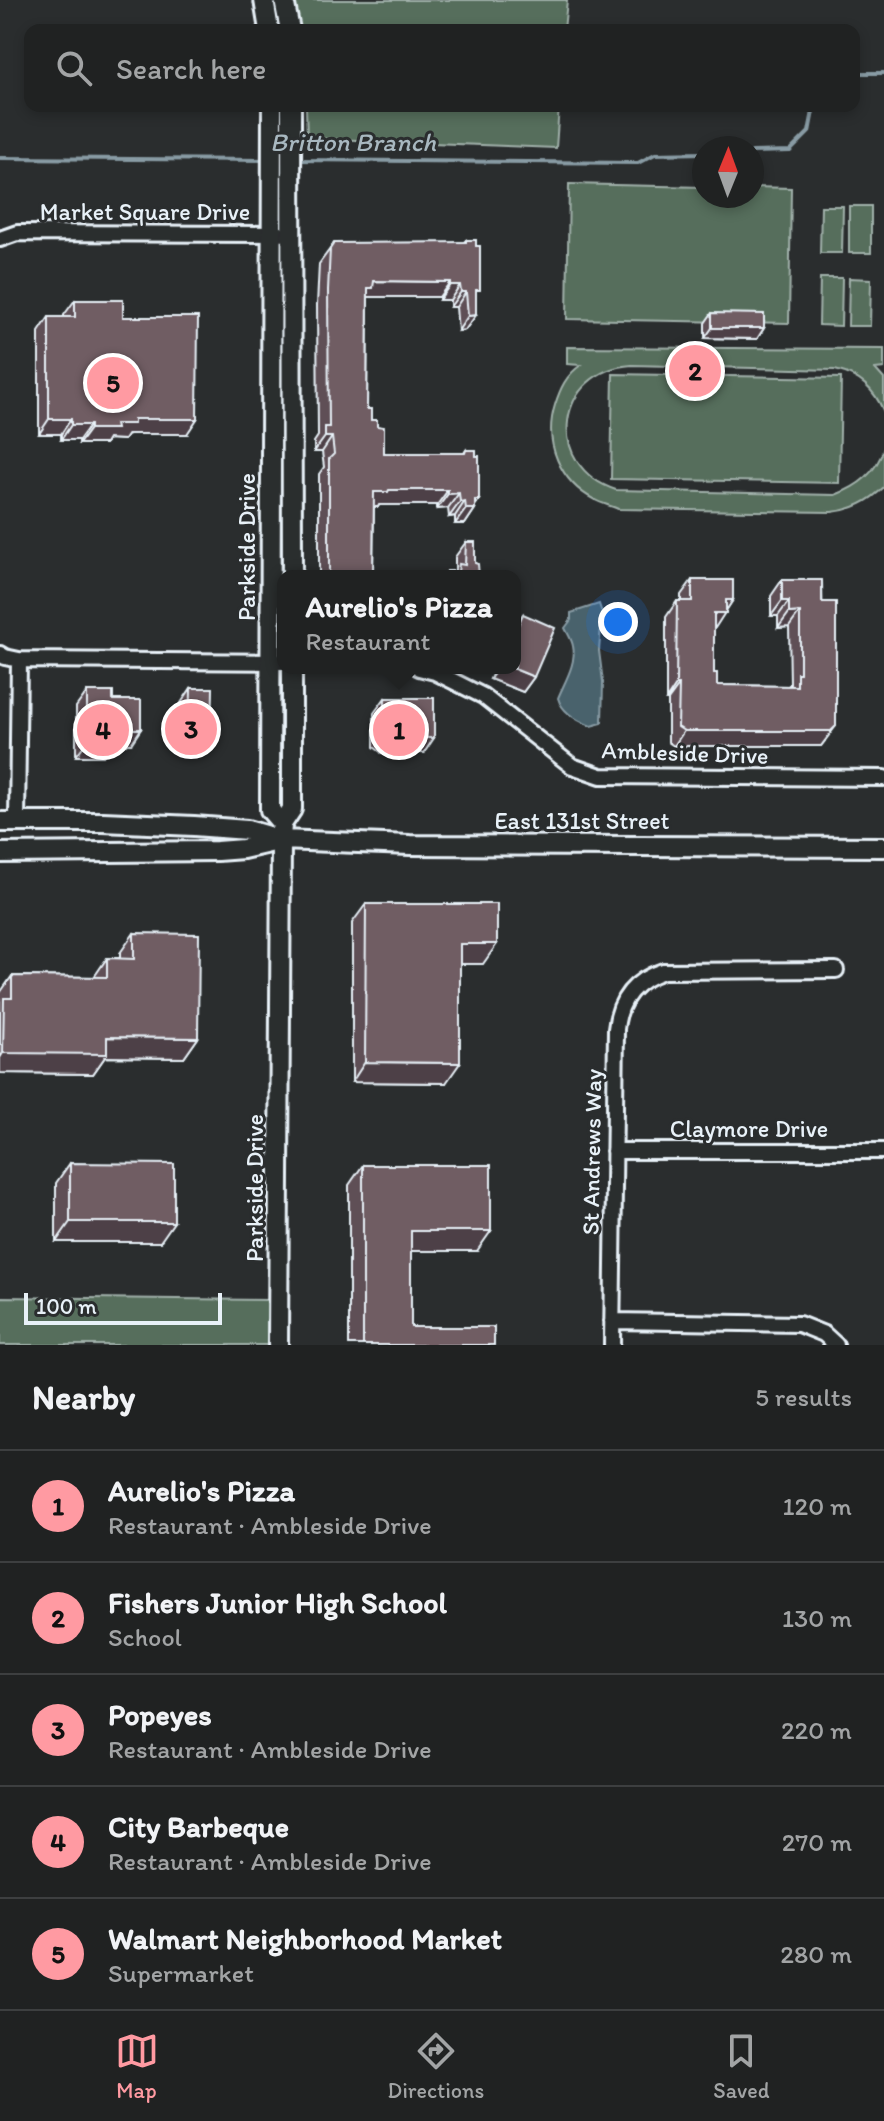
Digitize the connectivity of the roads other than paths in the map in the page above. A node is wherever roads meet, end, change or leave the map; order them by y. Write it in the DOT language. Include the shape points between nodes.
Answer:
graph roads {
  1 [pos="264,0"];
  2 [pos="284,0"];
  3 [pos="268,24"];
  4 [pos="289,24"];
  5 [pos="274,112"];
  6 [pos="289,112"];
  7 [pos="282,140"];
  8 [pos="282,234"];
  9 [pos="0,239"];
  10 [pos="278,570"];
  11 [pos="292,570"];
  12 [pos="0,654"];
  13 [pos="19,660"];
  14 [pos="277,662"];
  15 [pos="292,674"];
  16 [pos="439,674"];
  17 [pos="884,778"];
  18 [pos="8,822"];
  19 [pos="281,832"];
  20 [pos="884,847"];
  21 [pos="0,853"];
  22 [pos="836,970"];
  23 [pos="614,1151"];
  24 [pos="884,1151"];
  25 [pos="612,1321"];
  26 [pos="278,1345"];
  27 [pos="612,1345"];
  28 [pos="836,1345"];
  1 -- 3 [label="street"];
  2 -- 4 [label="street"];
  5 -- 7 [label="street, Parkside Drive"];
  6 -- 7 [label="street, Parkside Drive"];
  7 -- 8 [label="street, Parkside Drive"];
  8 -- 9 [label="street, Market Square Drive" via="17,233"];
  8 -- 10 [label="street, Parkside Drive"];
  8 -- 11 [label="street, Parkside Drive"];
  12 -- 13 [label="street"];
  13 -- 14 [label="street"];
  13 -- 18 [label="street"];
  14 -- 19 [label="street, Parkside Drive" via="270,810"];
  15 -- 19 [label="street, Parkside Drive" via="292,809"];
  16 -- 17 [label="street, Ambleside Drive" via="483,696 572,766 601,776"];
  18 -- 19 [label="street, East 131st Street"];
  19 -- 20 [label="street, East 131st Street" via="426,845"];
  19 -- 21 [label="street, East 131st Street" via="243,849 217,851"];
  19 -- 26 [label="street, Parkside Drive"];
  22 -- 23 [label="street, St Andrews Way" via="663,971 634,987 617,1017"];
  23 -- 24 [label="street, Claymore Drive"];
  23 -- 25 [label="street, St Andrews Way"];
  25 -- 27 [label="street, St Andrews Way"];
  25 -- 28 [label="street" via="799,1324"];
}
